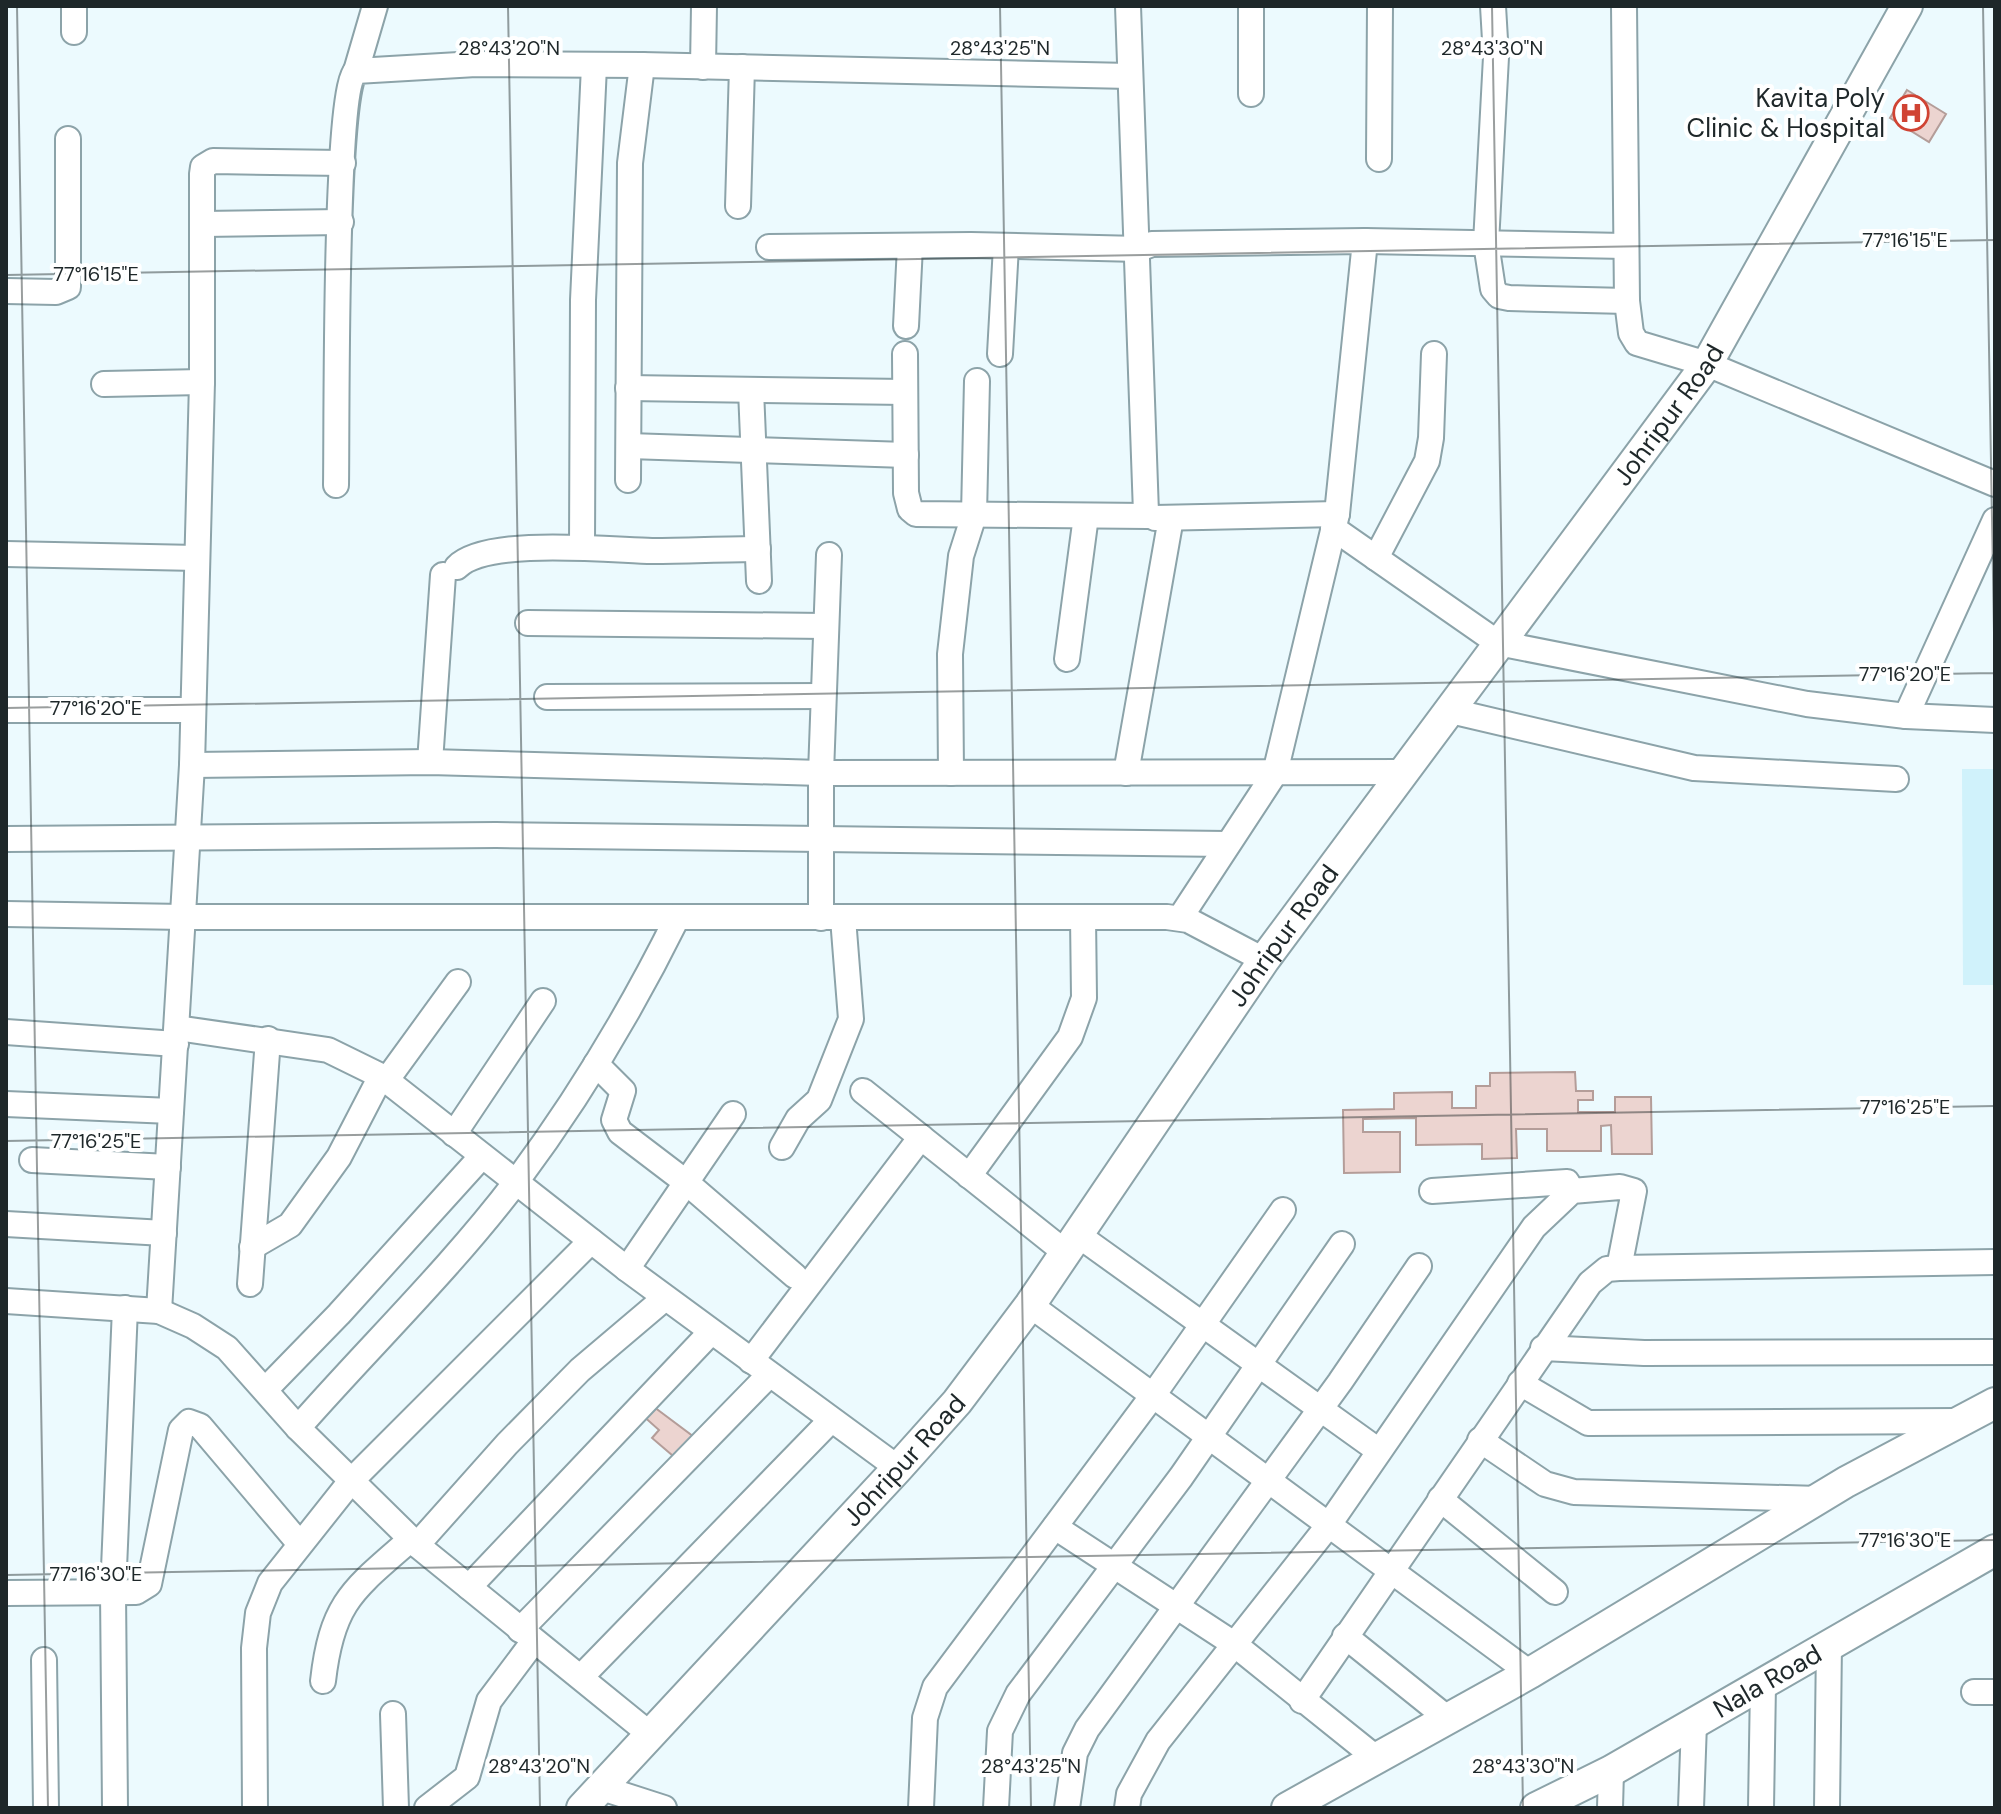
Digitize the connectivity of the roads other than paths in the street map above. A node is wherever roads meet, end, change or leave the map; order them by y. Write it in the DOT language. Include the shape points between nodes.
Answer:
graph roads {
  1 [pos="74,6"];
  2 [pos="375,6"];
  3 [pos="704,6"];
  4 [pos="1128,6"];
  5 [pos="1251,6"];
  6 [pos="1380,6"];
  7 [pos="1493,6"];
  8 [pos="1624,6"];
  9 [pos="1907,6"];
  10 [pos="74,32"];
  11 [pos="642,65"];
  12 [pos="594,66"];
  13 [pos="703,67"];
  14 [pos="742,67"];
  15 [pos="356,71"];
  16 [pos="1130,76"];
  17 [pos="1251,94"];
  18 [pos="68,139"];
  19 [pos="1379,159"];
  20 [pos="343,163"];
  21 [pos="738,206"];
  22 [pos="341,222"];
  23 [pos="203,224"];
  24 [pos="1365,241"];
  25 [pos="1486,243"];
  26 [pos="910,246"];
  27 [pos="1006,246"];
  28 [pos="1625,246"];
  29 [pos="769,247"];
  30 [pos="1139,249"];
  31 [pos="6,291"];
  32 [pos="1627,301"];
  33 [pos="906,326"];
  34 [pos="905,354"];
  35 [pos="1000,354"];
  36 [pos="1434,354"];
  37 [pos="1707,364"];
  38 [pos="977,381"];
  39 [pos="202,382"];
  40 [pos="104,384"];
  41 [pos="628,388"];
  42 [pos="751,390"];
  43 [pos="905,392"];
  44 [pos="629,446"];
  45 [pos="753,449"];
  46 [pos="906,455"];
  47 [pos="628,480"];
  48 [pos="1995,484"];
  49 [pos="336,485"];
  50 [pos="974,515"];
  51 [pos="1086,516"];
  52 [pos="1160,517"];
  53 [pos="1995,520"];
  54 [pos="1335,521"];
  55 [pos="582,547"];
  56 [pos="758,549"];
  57 [pos="6,554"];
  58 [pos="829,555"];
  59 [pos="197,558"];
  60 [pos="1376,558"];
  61 [pos="759,581"];
  62 [pos="528,623"];
  63 [pos="825,626"];
  64 [pos="1498,643"];
  65 [pos="1067,659"];
  66 [pos="823,696"];
  67 [pos="547,697"];
  68 [pos="6,710"];
  69 [pos="193,710"];
  70 [pos="1451,711"];
  71 [pos="1906,716"];
  72 [pos="1995,720"];
  73 [pos="430,762"];
  74 [pos="192,765"];
  75 [pos="1406,772"];
  76 [pos="821,773"];
  77 [pos="951,773"];
  78 [pos="1126,773"];
  79 [pos="1275,773"];
  80 [pos="1896,779"];
  81 [pos="188,836"];
  82 [pos="6,839"];
  83 [pos="821,840"];
  84 [pos="1227,844"];
  85 [pos="6,914"];
  86 [pos="184,917"];
  87 [pos="1083,917"];
  88 [pos="677,918"];
  89 [pos="832,918"];
  90 [pos="1180,918"];
  91 [pos="1264,960"];
  92 [pos="458,982"];
  93 [pos="543,1001"];
  94 [pos="6,1032"];
  95 [pos="177,1036"];
  96 [pos="268,1039"];
  97 [pos="596,1064"];
  98 [pos="384,1078"];
  99 [pos="863,1091"];
  100 [pos="6,1104"];
  101 [pos="171,1111"];
  102 [pos="733,1114"];
  103 [pos="454,1134"];
  104 [pos="921,1137"];
  105 [pos="782,1147"];
  106 [pos="482,1156"];
  107 [pos="32,1160"];
  108 [pos="168,1167"];
  109 [pos="969,1176"];
  110 [pos="515,1183"];
  111 [pos="687,1183"];
  112 [pos="1432,1191"];
  113 [pos="1572,1191"];
  114 [pos="1283,1210"];
  115 [pos="6,1224"];
  116 [pos="164,1233"];
  117 [pos="591,1241"];
  118 [pos="1072,1244"];
  119 [pos="1342,1244"];
  120 [pos="252,1247"];
  121 [pos="1995,1262"];
  122 [pos="1419,1266"];
  123 [pos="1619,1268"];
  124 [pos="627,1269"];
  125 [pos="795,1276"];
  126 [pos="250,1284"];
  127 [pos="665,1298"];
  128 [pos="6,1301"];
  129 [pos="1030,1305"];
  130 [pos="125,1308"];
  131 [pos="159,1311"];
  132 [pos="1202,1325"];
  133 [pos="711,1332"];
  134 [pos="1543,1348"];
  135 [pos="1995,1352"];
  136 [pos="1259,1364"];
  137 [pos="760,1368"];
  138 [pos="1520,1383"];
  139 [pos="266,1389"];
  140 [pos="1154,1394"];
  141 [pos="1995,1403"];
  142 [pos="1320,1409"];
  143 [pos="831,1420"];
  144 [pos="1960,1421"];
  145 [pos="298,1428"];
  146 [pos="1209,1437"];
  147 [pos="1480,1440"];
  148 [pos="1379,1451"];
  149 [pos="898,1468"];
  150 [pos="1267,1480"];
  151 [pos="351,1481"];
  152 [pos="1440,1499"];
  153 [pos="1819,1499"];
  154 [pos="1328,1526"];
  155 [pos="1055,1527"];
  156 [pos="414,1542"];
  157 [pos="299,1543"];
  158 [pos="1995,1550"];
  159 [pos="1113,1566"];
  160 [pos="1392,1569"];
  161 [pos="469,1587"];
  162 [pos="113,1592"];
  163 [pos="1555,1592"];
  164 [pos="6,1593"];
  165 [pos="1176,1605"];
  166 [pos="527,1636"];
  167 [pos="1345,1636"];
  168 [pos="1829,1643"];
  169 [pos="1234,1644"];
  170 [pos="44,1660"];
  171 [pos="1530,1673"];
  172 [pos="581,1677"];
  173 [pos="323,1681"];
  174 [pos="1763,1684"];
  175 [pos="1302,1701"];
  176 [pos="393,1714"];
  177 [pos="1447,1718"];
  178 [pos="1694,1723"];
  179 [pos="651,1735"];
  180 [pos="1376,1758"];
  181 [pos="1611,1771"];
  182 [pos="592,1798"];
  183 [pos="46,1808"];
  184 [pos="115,1808"];
  185 [pos="255,1808"];
  186 [pos="396,1808"];
  187 [pos="427,1808"];
  188 [pos="664,1808"];
  189 [pos="921,1808"];
  190 [pos="996,1808"];
  191 [pos="1067,1808"];
  192 [pos="1127,1808"];
  193 [pos="1287,1808"];
  194 [pos="1536,1808"];
  195 [pos="1610,1808"];
  196 [pos="1691,1808"];
  197 [pos="1761,1808"];
  198 [pos="1827,1808"];
  1 -- 10 [label="street"];
  2 -- 15 [label="street"];
  3 -- 13 [label="street"];
  4 -- 16 [label="street"];
  5 -- 17 [label="street"];
  6 -- 19 [label="street"];
  7 -- 25 [label="street" via="1496,57"];
  8 -- 28 [label="street"];
  9 -- 37 [label="street, Johripur Road"];
  11 -- 12 [label="street"];
  11 -- 13 [label="street"];
  11 -- 41 [label="street" via="630,163"];
  12 -- 15 [label="street" via="476,64"];
  12 -- 55 [label="street" via="583,300"];
  13 -- 14 [label="street"];
  14 -- 16 [label="street"];
  14 -- 21 [label="street"];
  15 -- 20 [label="street" via="348,84"];
  16 -- 30 [label="street"];
  18 -- 31 [label="street" via="68,287 56,292"];
  20 -- 22 [label="street"];
  20 -- 23 [label="street" via="207,163 202,174"];
  22 -- 23 [label="street"];
  22 -- 49 [label="street"];
  23 -- 39 [label="street"];
  24 -- 25 [label="street"];
  24 -- 30 [label="street" via="1152,244"];
  24 -- 54 [label="street"];
  25 -- 28 [label="street"];
  25 -- 32 [label="street" via="1491,281 1499,296"];
  26 -- 27 [label="street"];
  26 -- 29 [label="street"];
  26 -- 33 [label="street"];
  27 -- 30 [label="street"];
  27 -- 35 [label="street"];
  28 -- 32 [label="street"];
  30 -- 52 [label="street" via="1145,508"];
  32 -- 37 [label="street" via="1637,343"];
  34 -- 43 [label="street"];
  36 -- 60 [label="street" via="1427,461"];
  37 -- 48 [label="street"];
  37 -- 64 [label="street, Johripur Road"];
  38 -- 50 [label="street"];
  39 -- 40 [label="street"];
  39 -- 59 [label="street"];
  41 -- 42 [label="street"];
  41 -- 44 [label="street"];
  42 -- 43 [label="street"];
  42 -- 45 [label="street"];
  43 -- 46 [label="street"];
  44 -- 45 [label="street"];
  44 -- 47 [label="street"];
  45 -- 46 [label="street"];
  45 -- 56 [label="street"];
  46 -- 50 [label="street" via="910,509 923,515"];
  50 -- 51 [label="street"];
  50 -- 77 [label="street" via="961,556 952,625"];
  51 -- 52 [label="street"];
  51 -- 65 [label="street"];
  52 -- 54 [label="street"];
  52 -- 78 [label="street"];
  53 -- 71 [label="street"];
  54 -- 60 [label="street"];
  54 -- 79 [label="street"];
  55 -- 56 [label="street"];
  55 -- 73 [label="street" via="487,552 450,571"];
  56 -- 61 [label="street"];
  57 -- 59 [label="street"];
  58 -- 63 [label="street"];
  59 -- 69 [label="street"];
  60 -- 64 [label="street"];
  62 -- 63 [label="street"];
  63 -- 66 [label="street"];
  64 -- 70 [label="street, Johripur Road"];
  64 -- 71 [label="street" via="1807,704"];
  66 -- 67 [label="street"];
  66 -- 76 [label="street"];
  68 -- 69 [label="street"];
  69 -- 74 [label="street"];
  70 -- 75 [label="street, Johripur Road"];
  70 -- 80 [label="street" via="1694,768"];
  71 -- 72 [label="street"];
  73 -- 74 [label="street"];
  73 -- 76 [label="street"];
  74 -- 81 [label="street"];
  75 -- 79 [label="street"];
  75 -- 91 [label="street, Johripur Road"];
  76 -- 77 [label="street"];
  76 -- 83 [label="street"];
  77 -- 78 [label="street"];
  78 -- 79 [label="street"];
  79 -- 84 [label="street"];
  81 -- 82 [label="street"];
  81 -- 83 [label="street"];
  81 -- 86 [label="street"];
  83 -- 84 [label="street"];
  83 -- 89 [label="street"];
  84 -- 90 [label="street"];
  85 -- 86 [label="street"];
  86 -- 88 [label="street"];
  86 -- 95 [label="street"];
  87 -- 89 [label="street"];
  87 -- 90 [label="street"];
  87 -- 109 [label="street" via="1084,998 1070,1037"];
  88 -- 89 [label="street"];
  88 -- 97 [label="street" via="635,1004"];
  89 -- 105 [label="street" via="851,1019 819,1100 798,1119"];
  90 -- 91 [label="street"];
  91 -- 118 [label="street, Johripur Road"];
  92 -- 98 [label="street"];
  93 -- 103 [label="street"];
  94 -- 95 [label="street"];
  95 -- 96 [label="street"];
  95 -- 101 [label="street"];
  96 -- 98 [label="street" via="328,1050"];
  96 -- 120 [label="street"];
  97 -- 110 [label="street"];
  97 -- 111 [label="street" via="623,1091 614,1120 620,1132"];
  98 -- 103 [label="street"];
  98 -- 120 [label="street" via="339,1157 290,1225"];
  99 -- 104 [label="street"];
  100 -- 101 [label="street"];
  101 -- 108 [label="street"];
  102 -- 111 [label="street"];
  103 -- 106 [label="street"];
  104 -- 109 [label="street"];
  104 -- 137 [label="street"];
  106 -- 110 [label="street"];
  106 -- 139 [label="street"];
  107 -- 108 [label="street"];
  108 -- 116 [label="street"];
  109 -- 118 [label="street"];
  110 -- 117 [label="street"];
  110 -- 145 [label="street"];
  111 -- 124 [label="street"];
  111 -- 125 [label="street"];
  112 -- 113 [label="street" via="1567,1182"];
  113 -- 123 [label="street" via="1634,1191"];
  113 -- 148 [label="street" via="1534,1227"];
  114 -- 132 [label="street"];
  115 -- 116 [label="street"];
  116 -- 131 [label="street"];
  117 -- 124 [label="street"];
  117 -- 151 [label="street"];
  118 -- 129 [label="street, Johripur Road"];
  118 -- 132 [label="street"];
  119 -- 136 [label="street"];
  120 -- 126 [label="street"];
  121 -- 123 [label="street"];
  122 -- 142 [label="street"];
  123 -- 134 [label="street" via="1607,1269 1590,1283"];
  124 -- 127 [label="street"];
  127 -- 133 [label="street"];
  127 -- 156 [label="street" via="548,1402"];
  128 -- 130 [label="street"];
  129 -- 140 [label="street"];
  129 -- 149 [label="street, Johripur Road" via="957,1402"];
  130 -- 131 [label="street"];
  130 -- 162 [label="street"];
  131 -- 139 [label="street" via="227,1348"];
  132 -- 136 [label="street"];
  132 -- 140 [label="street"];
  133 -- 137 [label="street"];
  133 -- 161 [label="street"];
  134 -- 135 [label="street" via="1644,1353"];
  134 -- 138 [label="street"];
  136 -- 142 [label="street"];
  136 -- 146 [label="street"];
  137 -- 143 [label="street"];
  137 -- 166 [label="street"];
  138 -- 144 [label="street" via="1588,1423"];
  138 -- 147 [label="street"];
  139 -- 145 [label="street"];
  140 -- 146 [label="street"];
  140 -- 155 [label="street"];
  141 -- 144 [label="street"];
  142 -- 148 [label="street"];
  142 -- 150 [label="street"];
  143 -- 149 [label="street"];
  143 -- 172 [label="street"];
  144 -- 153 [label="street"];
  145 -- 151 [label="street"];
  146 -- 150 [label="street"];
  146 -- 159 [label="street"];
  147 -- 152 [label="street"];
  147 -- 153 [label="street" via="1545,1484 1574,1492"];
  148 -- 154 [label="street"];
  149 -- 179 [label="street, Johripur Road"];
  150 -- 154 [label="street"];
  150 -- 165 [label="street"];
  151 -- 156 [label="street"];
  151 -- 157 [label="street"];
  152 -- 160 [label="street"];
  152 -- 163 [label="street"];
  153 -- 171 [label="street"];
  154 -- 160 [label="street"];
  154 -- 169 [label="street"];
  155 -- 159 [label="street"];
  155 -- 189 [label="street" via="928,1702"];
  156 -- 161 [label="street"];
  156 -- 173 [label="street" via="344,1602 333,1623"];
  157 -- 162 [label="street" via="200,1426 189,1422 181,1430 153,1576 143,1590"];
  157 -- 185 [label="street" via="270,1583 258,1613"];
  158 -- 168 [label="street, Nala Road"];
  159 -- 165 [label="street"];
  159 -- 190 [label="street" via="1008,1711 997,1753"];
  160 -- 167 [label="street"];
  160 -- 171 [label="street"];
  161 -- 166 [label="street"];
  162 -- 164 [label="street"];
  162 -- 184 [label="street"];
  165 -- 169 [label="street"];
  165 -- 191 [label="street" via="1087,1729 1075,1753"];
  166 -- 172 [label="street"];
  166 -- 187 [label="street" via="489,1701 467,1777"];
  167 -- 175 [label="street"];
  167 -- 177 [label="street"];
  168 -- 174 [label="street, Nala Road"];
  168 -- 198 [label="street"];
  169 -- 175 [label="street"];
  169 -- 192 [label="street" via="1150,1752"];
  170 -- 183 [label="street"];
  171 -- 177 [label="street"];
  172 -- 179 [label="street"];
  174 -- 178 [label="street, Nala Road"];
  174 -- 197 [label="street"];
  175 -- 180 [label="street"];
  176 -- 186 [label="street"];
  177 -- 180 [label="street"];
  178 -- 181 [label="street, Nala Road"];
  178 -- 196 [label="street"];
  179 -- 182 [label="street, Johripur Road"];
  180 -- 193 [label="street"];
  181 -- 194 [label="street, Nala Road"];
  181 -- 195 [label="street"];
  182 -- 188 [label="street"];
}
